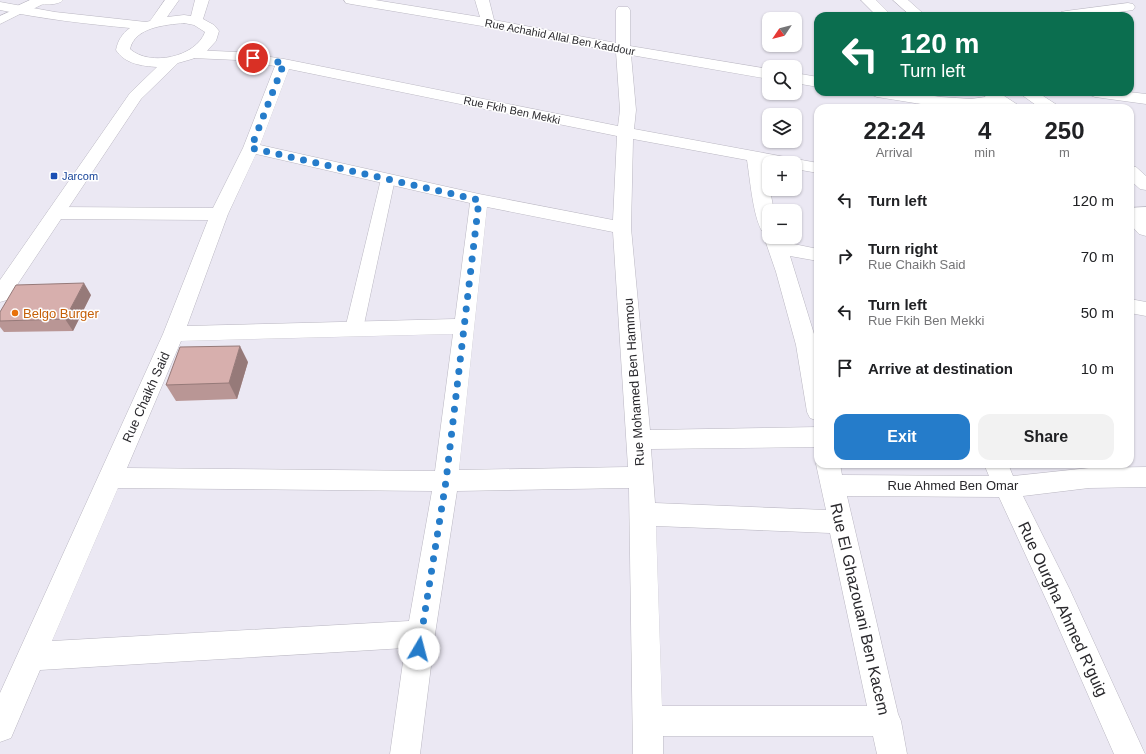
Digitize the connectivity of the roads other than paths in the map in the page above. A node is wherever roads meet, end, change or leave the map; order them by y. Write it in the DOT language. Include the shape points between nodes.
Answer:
graph roads {
  1 [pos="58,0"];
  2 [pos="172,0"];
  3 [pos="202,0"];
  4 [pos="351,0"];
  5 [pos="482,0"];
  6 [pos="868,0"];
  7 [pos="900,0"];
  8 [pos="1059,0"];
  9 [pos="38,1"];
  10 [pos="0,6"];
  11 [pos="1128,7"];
  12 [pos="20,10"];
  13 [pos="623,10"];
  14 [pos="881,12"];
  15 [pos="914,12"];
  16 [pos="1064,12"];
  17 [pos="1094,12"];
  18 [pos="82,19"];
  19 [pos="0,21"];
  20 [pos="196,21"];
  21 [pos="488,23"];
  22 [pos="151,24"];
  23 [pos="212,38"];
  24 [pos="126,40"];
  25 [pos="622,49"];
  26 [pos="192,54"];
  27 [pos="237,56"];
  28 [pos="173,60"];
  29 [pos="284,63"];
  30 [pos="762,73"];
  31 [pos="134,77"];
  32 [pos="802,79"];
  33 [pos="814,81"];
  34 [pos="903,96"];
  35 [pos="993,96"];
  36 [pos="1033,96"];
  37 [pos="1124,96"];
  38 [pos="1146,99"];
  39 [pos="970,104"];
  40 [pos="970,104"];
  41 [pos="1006,104"];
  42 [pos="1045,104"];
  43 [pos="625,132"];
  44 [pos="251,148"];
  45 [pos="755,157"];
  46 [pos="762,158"];
  47 [pos="802,165"];
  48 [pos="814,167"];
  49 [pos="1134,174"];
  50 [pos="388,179"];
  51 [pos="1146,185"];
  52 [pos="479,200"];
  53 [pos="763,204"];
  54 [pos="56,212"];
  55 [pos="219,214"];
  56 [pos="1134,214"];
  57 [pos="622,228"];
  58 [pos="1146,230"];
  59 [pos="775,244"];
  60 [pos="781,244"];
  61 [pos="814,254"];
  62 [pos="0,296"];
  63 [pos="1134,307"];
  64 [pos="1146,309"];
  65 [pos="465,326"];
  66 [pos="354,329"];
  67 [pos="174,334"];
  68 [pos="814,385"];
  69 [pos="814,437"];
  70 [pos="639,440"];
  71 [pos="830,474"];
  72 [pos="1001,476"];
  73 [pos="641,477"];
  74 [pos="111,478"];
  75 [pos="1145,478"];
  76 [pos="446,481"];
  77 [pos="643,514"];
  78 [pos="840,522"];
  79 [pos="421,634"];
  80 [pos="31,656"];
  81 [pos="647,721"];
  82 [pos="886,721"];
  83 [pos="0,727"];
  84 [pos="405,754"];
  85 [pos="648,754"];
  86 [pos="892,754"];
  87 [pos="1130,754"];
  1 -- 9 [label="lane"];
  2 -- 22 [label="street"];
  3 -- 20 [label="street"];
  4 -- 21 [label="street, Rue Achahid Allal Ben Kaddour"];
  5 -- 21 [label="street"];
  6 -- 14 [label="street"];
  7 -- 15 [label="street"];
  8 -- 16 [label="street"];
  9 -- 12 [label="street"];
  10 -- 12 [label="street"];
  11 -- 17 [label="street"];
  12 -- 18 [label="street"];
  12 -- 19 [label="lane"];
  13 -- 25 [label="street, Rue Mohamed Ben Hammou"];
  18 -- 22 [label="street"];
  18 -- 24 [label="street"];
  20 -- 22 [label="street"];
  20 -- 23 [label="street" via="207,25 212,31"];
  21 -- 25 [label="street, Rue Achahid Allal Ben Kaddour"];
  22 -- 24 [label="street"];
  23 -- 26 [label="street" via="202,49"];
  23 -- 27 [label="street, Rue Fkih Ben Mekki"];
  24 -- 31 [label="street" via="123,50 128,56"];
  25 -- 30 [label="street, Rue Achahid Allal Ben Kaddour"];
  25 -- 43 [label="street, Rue Mohamed Ben Hammou" via="628,110"];
  26 -- 27 [label="street, Rue Fkih Ben Mekki"];
  26 -- 28 [label="street"];
  27 -- 29 [label="street, Rue Fkih Ben Mekki"];
  28 -- 31 [label="street"];
  28 -- 31 [label="street" via="144,61"];
  29 -- 43 [label="street, Rue Fkih Ben Mekki"];
  29 -- 44 [label="street, Rue Chaikh Said"];
  31 -- 54 [label="street"];
  32 -- 33 [label="street"];
  34 -- 39 [label="street"];
  35 -- 40 [label="street"];
  35 -- 41 [label="street"];
  36 -- 42 [label="street"];
  37 -- 38 [label="street"];
  43 -- 45 [label="street, Rue Fkih Ben Mekki"];
  43 -- 57 [label="street, Rue Mohamed Ben Hammou"];
  44 -- 50 [label="street"];
  44 -- 55 [label="street, Rue Chaikh Said"];
  45 -- 46 [label="street, Rue Fkih Ben Mekki"];
  45 -- 53 [label="street"];
  47 -- 48 [label="street"];
  49 -- 51 [label="street"];
  50 -- 52 [label="street"];
  50 -- 66 [label="lane"];
  52 -- 57 [label="street"];
  52 -- 65 [label="street"];
  54 -- 55 [label="street"];
  54 -- 62 [label="street"];
  55 -- 67 [label="street, Rue Chaikh Said"];
  56 -- 58 [label="street"];
  57 -- 70 [label="street, Rue Mohamed Ben Hammou"];
  59 -- 68 [label="street" via="808,345"];
  60 -- 61 [label="street"];
  63 -- 64 [label="street"];
  65 -- 66 [label="street"];
  65 -- 76 [label="street"];
  66 -- 67 [label="street"];
  67 -- 74 [label="street, Rue Chaikh Said"];
  69 -- 70 [label="street"];
  70 -- 73 [label="street, Rue Mohamed Ben Hammou"];
  71 -- 72 [label="street, Rue Ahmed Ben Omar"];
  71 -- 78 [label="street, Rue El Ghazouani Ben Kacem"];
  72 -- 75 [label="street, Rue Ahmed Ben Omar"];
  72 -- 87 [label="street, Rue Ourgha Ahmed R'guig"];
  73 -- 76 [label="street"];
  73 -- 77 [label="street, Rue Mohamed Ben Hammou"];
  74 -- 76 [label="street"];
  74 -- 80 [label="street, Rue Chaikh Said"];
  76 -- 79 [label="street"];
  77 -- 78 [label="street"];
  77 -- 81 [label="street, Rue Mohamed Ben Hammou"];
  78 -- 82 [label="street, Rue El Ghazouani Ben Kacem"];
  79 -- 80 [label="street"];
  79 -- 84 [label="street"];
  80 -- 83 [label="street, Rue Chaikh Said"];
  81 -- 82 [label="street"];
  81 -- 85 [label="street, Rue Mohamed Ben Hammou"];
  82 -- 86 [label="street, Rue El Ghazouani Ben Kacem"];
}
